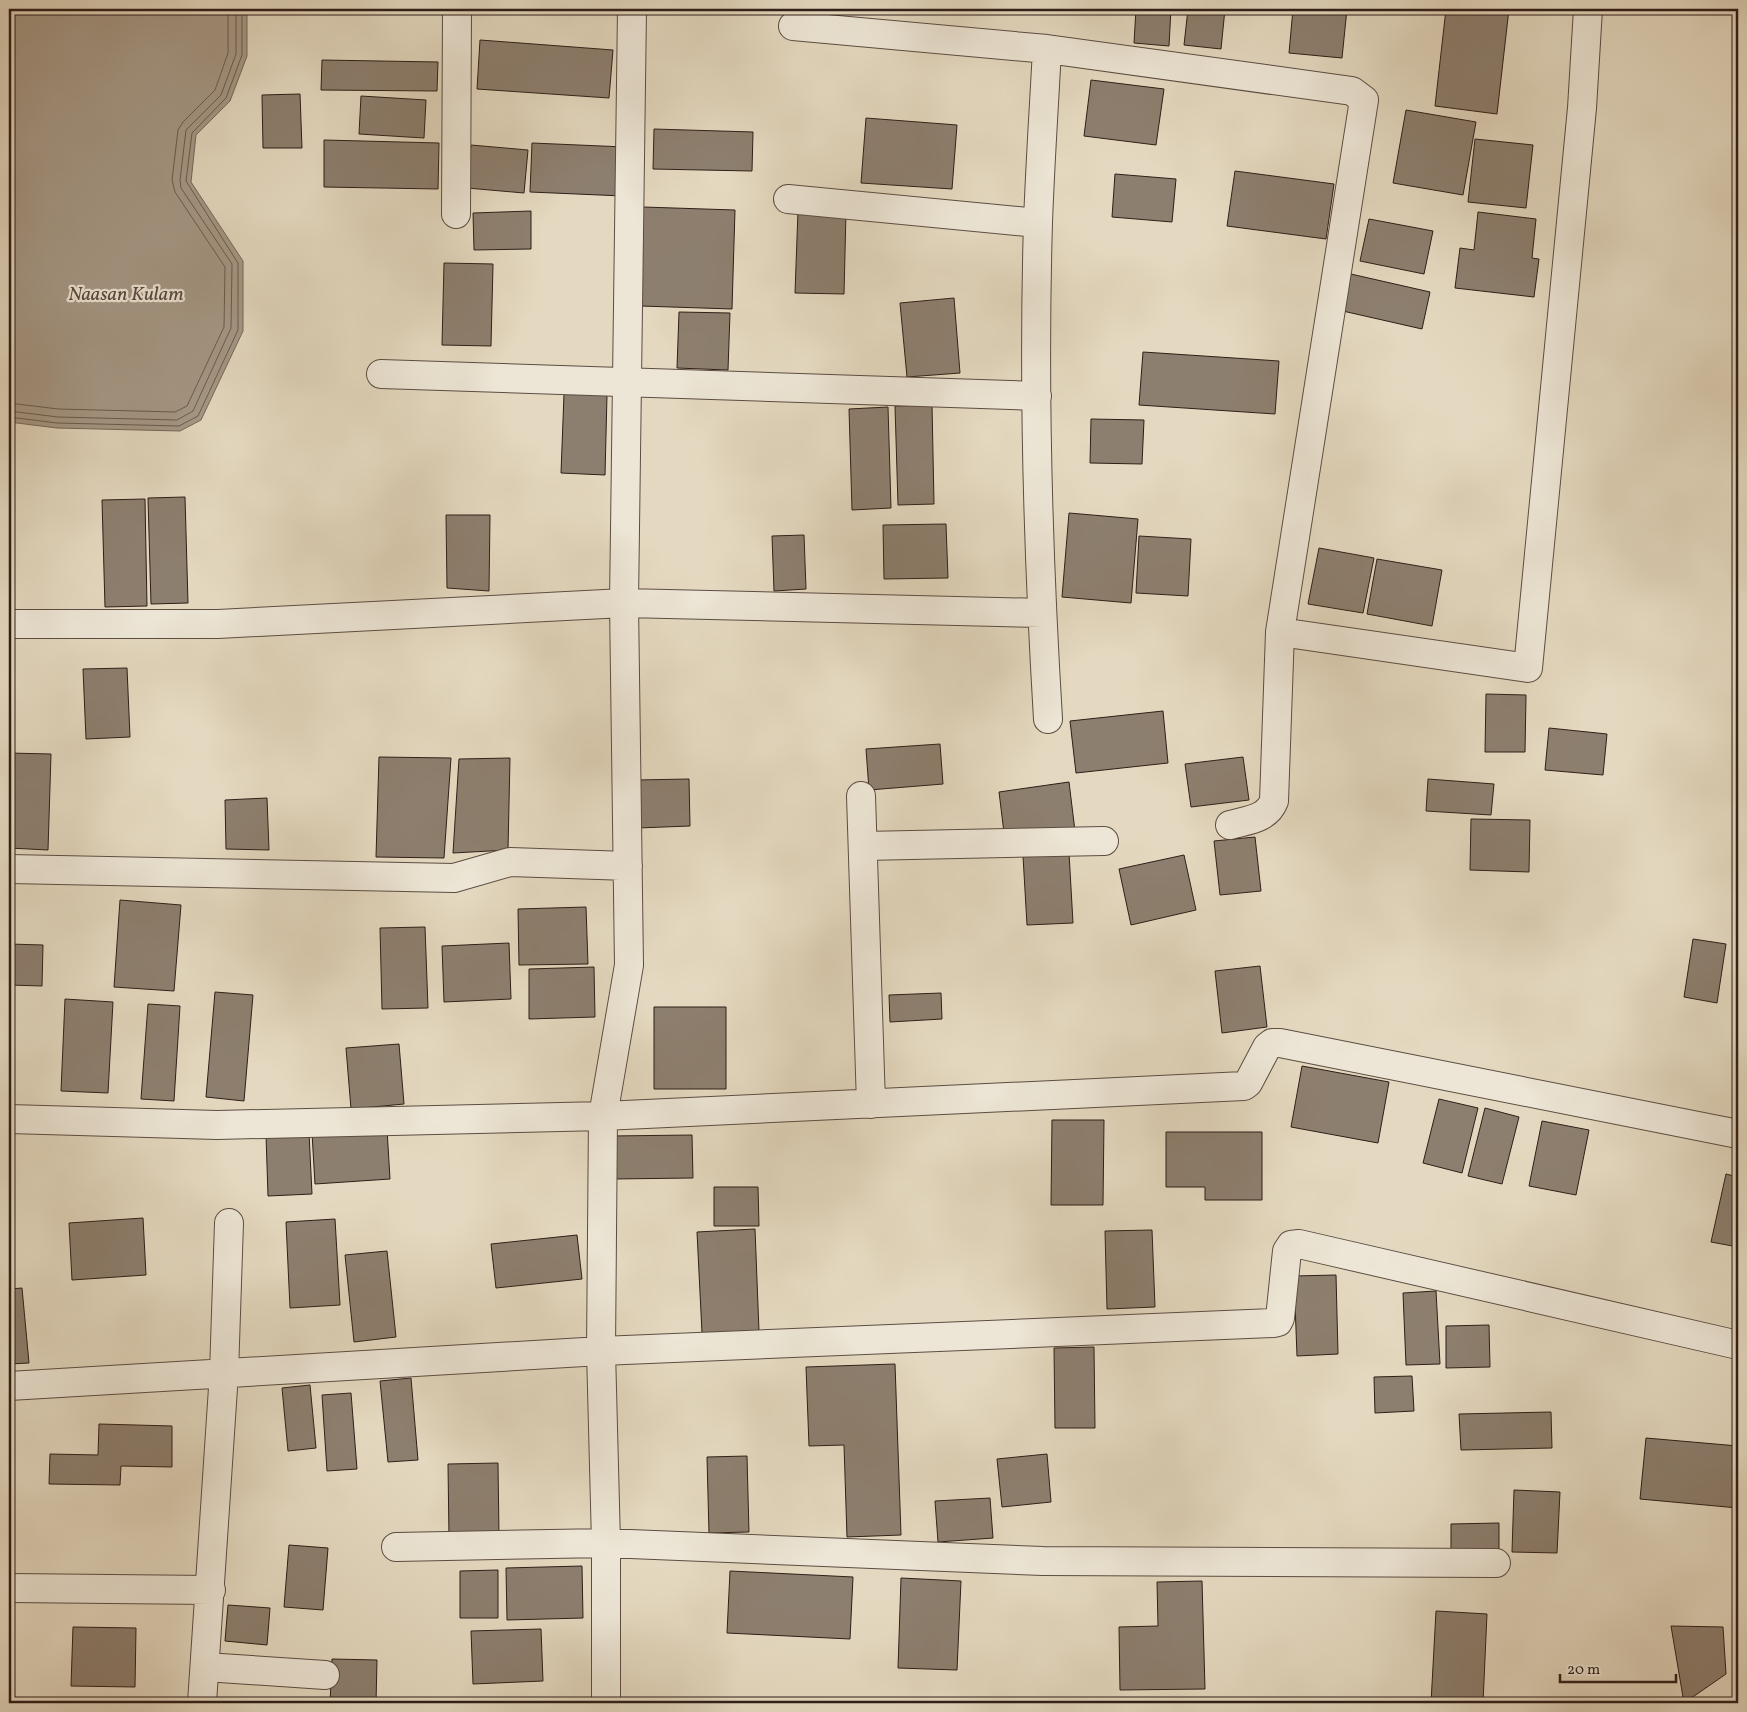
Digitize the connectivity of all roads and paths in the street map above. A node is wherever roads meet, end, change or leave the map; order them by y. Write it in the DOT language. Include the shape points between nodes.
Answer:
graph roads {
  1 [pos="456,9"];
  2 [pos="632,9"];
  3 [pos="1588,9"];
  4 [pos="793,26"];
  5 [pos="1047,49"];
  6 [pos="788,199"];
  7 [pos="456,214"];
  8 [pos="1038,223"];
  9 [pos="381,374"];
  10 [pos="628,381"];
  11 [pos="1037,396"];
  12 [pos="624,603"];
  13 [pos="1042,613"];
  14 [pos="9,624"];
  15 [pos="1280,632"];
  16 [pos="1048,719"];
  17 [pos="861,796"];
  18 [pos="1230,825"];
  19 [pos="1104,841"];
  20 [pos="864,846"];
  21 [pos="628,866"];
  22 [pos="9,869"];
  23 [pos="871,1104"];
  24 [pos="603,1116"];
  25 [pos="9,1119"];
  26 [pos="1738,1134"];
  27 [pos="229,1224"];
  28 [pos="1738,1345"];
  29 [pos="601,1351"];
  30 [pos="224,1373"];
  31 [pos="9,1386"];
  32 [pos="606,1543"];
  33 [pos="396,1547"];
  34 [pos="1496,1563"];
  35 [pos="9,1588"];
  36 [pos="211,1590"];
  37 [pos="205,1667"];
  38 [pos="325,1675"];
  39 [pos="202,1703"];
  40 [pos="606,1703"];
  1 -- 7 [label="street"];
  2 -- 10 [label="street"];
  3 -- 15 [label="street" via="1582,108 1528,668"];
  4 -- 5 [label="street"];
  5 -- 8 [label="street"];
  5 -- 15 [label="street" via="1352,91 1364,100"];
  6 -- 8 [label="street"];
  8 -- 11 [label="street"];
  9 -- 10 [label="street"];
  10 -- 11 [label="street"];
  10 -- 12 [label="street"];
  11 -- 13 [label="street"];
  12 -- 13 [label="street"];
  12 -- 14 [label="street" via="218,624"];
  12 -- 21 [label="street"];
  13 -- 16 [label="street"];
  15 -- 18 [label="street" via="1274,801 1264,815"];
  17 -- 20 [label="street"];
  19 -- 20 [label="street"];
  20 -- 23 [label="street"];
  21 -- 22 [label="street" via="510,862 454,878"];
  21 -- 24 [label="street" via="629,965"];
  23 -- 24 [label="street"];
  23 -- 26 [label="street" via="1244,1086 1267,1047 1280,1043"];
  24 -- 25 [label="street" via="217,1125"];
  24 -- 29 [label="street"];
  27 -- 30 [label="street"];
  28 -- 29 [label="street" via="1299,1244 1291,1245 1287,1251 1280,1318 1274,1323"];
  29 -- 30 [label="street"];
  29 -- 32 [label="street"];
  30 -- 31 [label="street"];
  30 -- 36 [label="street"];
  32 -- 33 [label="street"];
  32 -- 34 [label="street" via="1043,1561"];
  32 -- 40 [label="street"];
  35 -- 36 [label="street"];
  36 -- 37 [label="street"];
  37 -- 38 [label="street"];
  37 -- 39 [label="street"];
}
